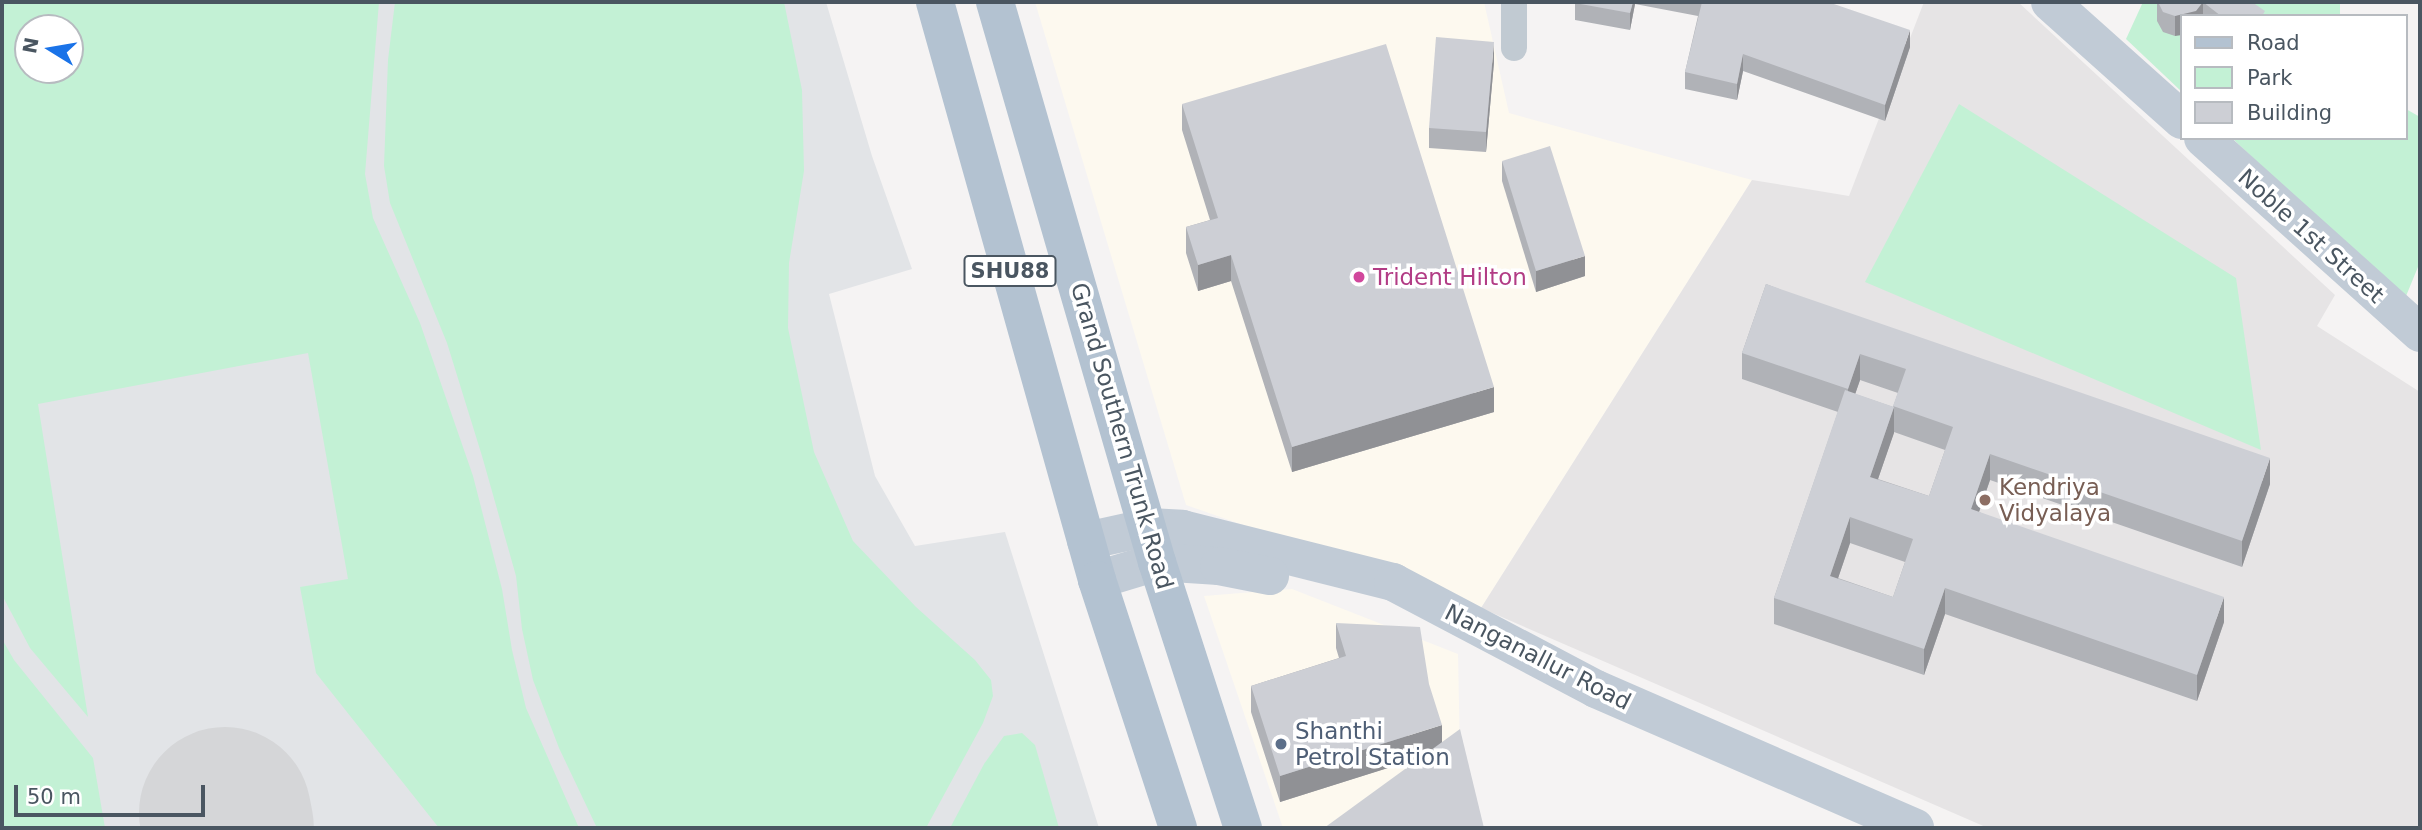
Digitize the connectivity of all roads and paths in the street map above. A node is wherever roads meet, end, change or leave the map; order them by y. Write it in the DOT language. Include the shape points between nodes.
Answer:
graph roads {
  1 [pos="935,2"];
  2 [pos="995,2"];
  3 [pos="1514,2"];
  4 [pos="2050,2"];
  5 [pos="1514,48"];
  6 [pos="2180,118"];
  7 [pos="2205,140"];
  8 [pos="2420,333"];
  9 [pos="1086,541"];
  10 [pos="1153,544"];
  11 [pos="1097,580"];
  12 [pos="1639,718"];
  13 [pos="1178,828"];
  14 [pos="1243,828"];
  15 [pos="1849,828"];
  16 [pos="1915,828"];
  1 -- 9 [label="main road, SHU88"];
  2 -- 10 [label="main road, Grand Southern Trunk Road / SHU88"];
  3 -- 5 [label="street"];
  4 -- 6 [label="street"];
  7 -- 8 [label="street, Noble 1st Street"];
  9 -- 10 [label="street"];
  9 -- 11 [label="main road, SHU88"];
  10 -- 11 [label="street"];
  10 -- 12 [label="street, Nanganallur Road" via="1182,529 1393,582 1596,689"];
  10 -- 14 [label="main road, Grand Southern Trunk Road / SHU88"];
  11 -- 13 [label="main road, SHU88"];
  12 -- 15 [label="street, Nanganallur Road"];
  12 -- 16 [label="street, Nanganallur Road"];
}
